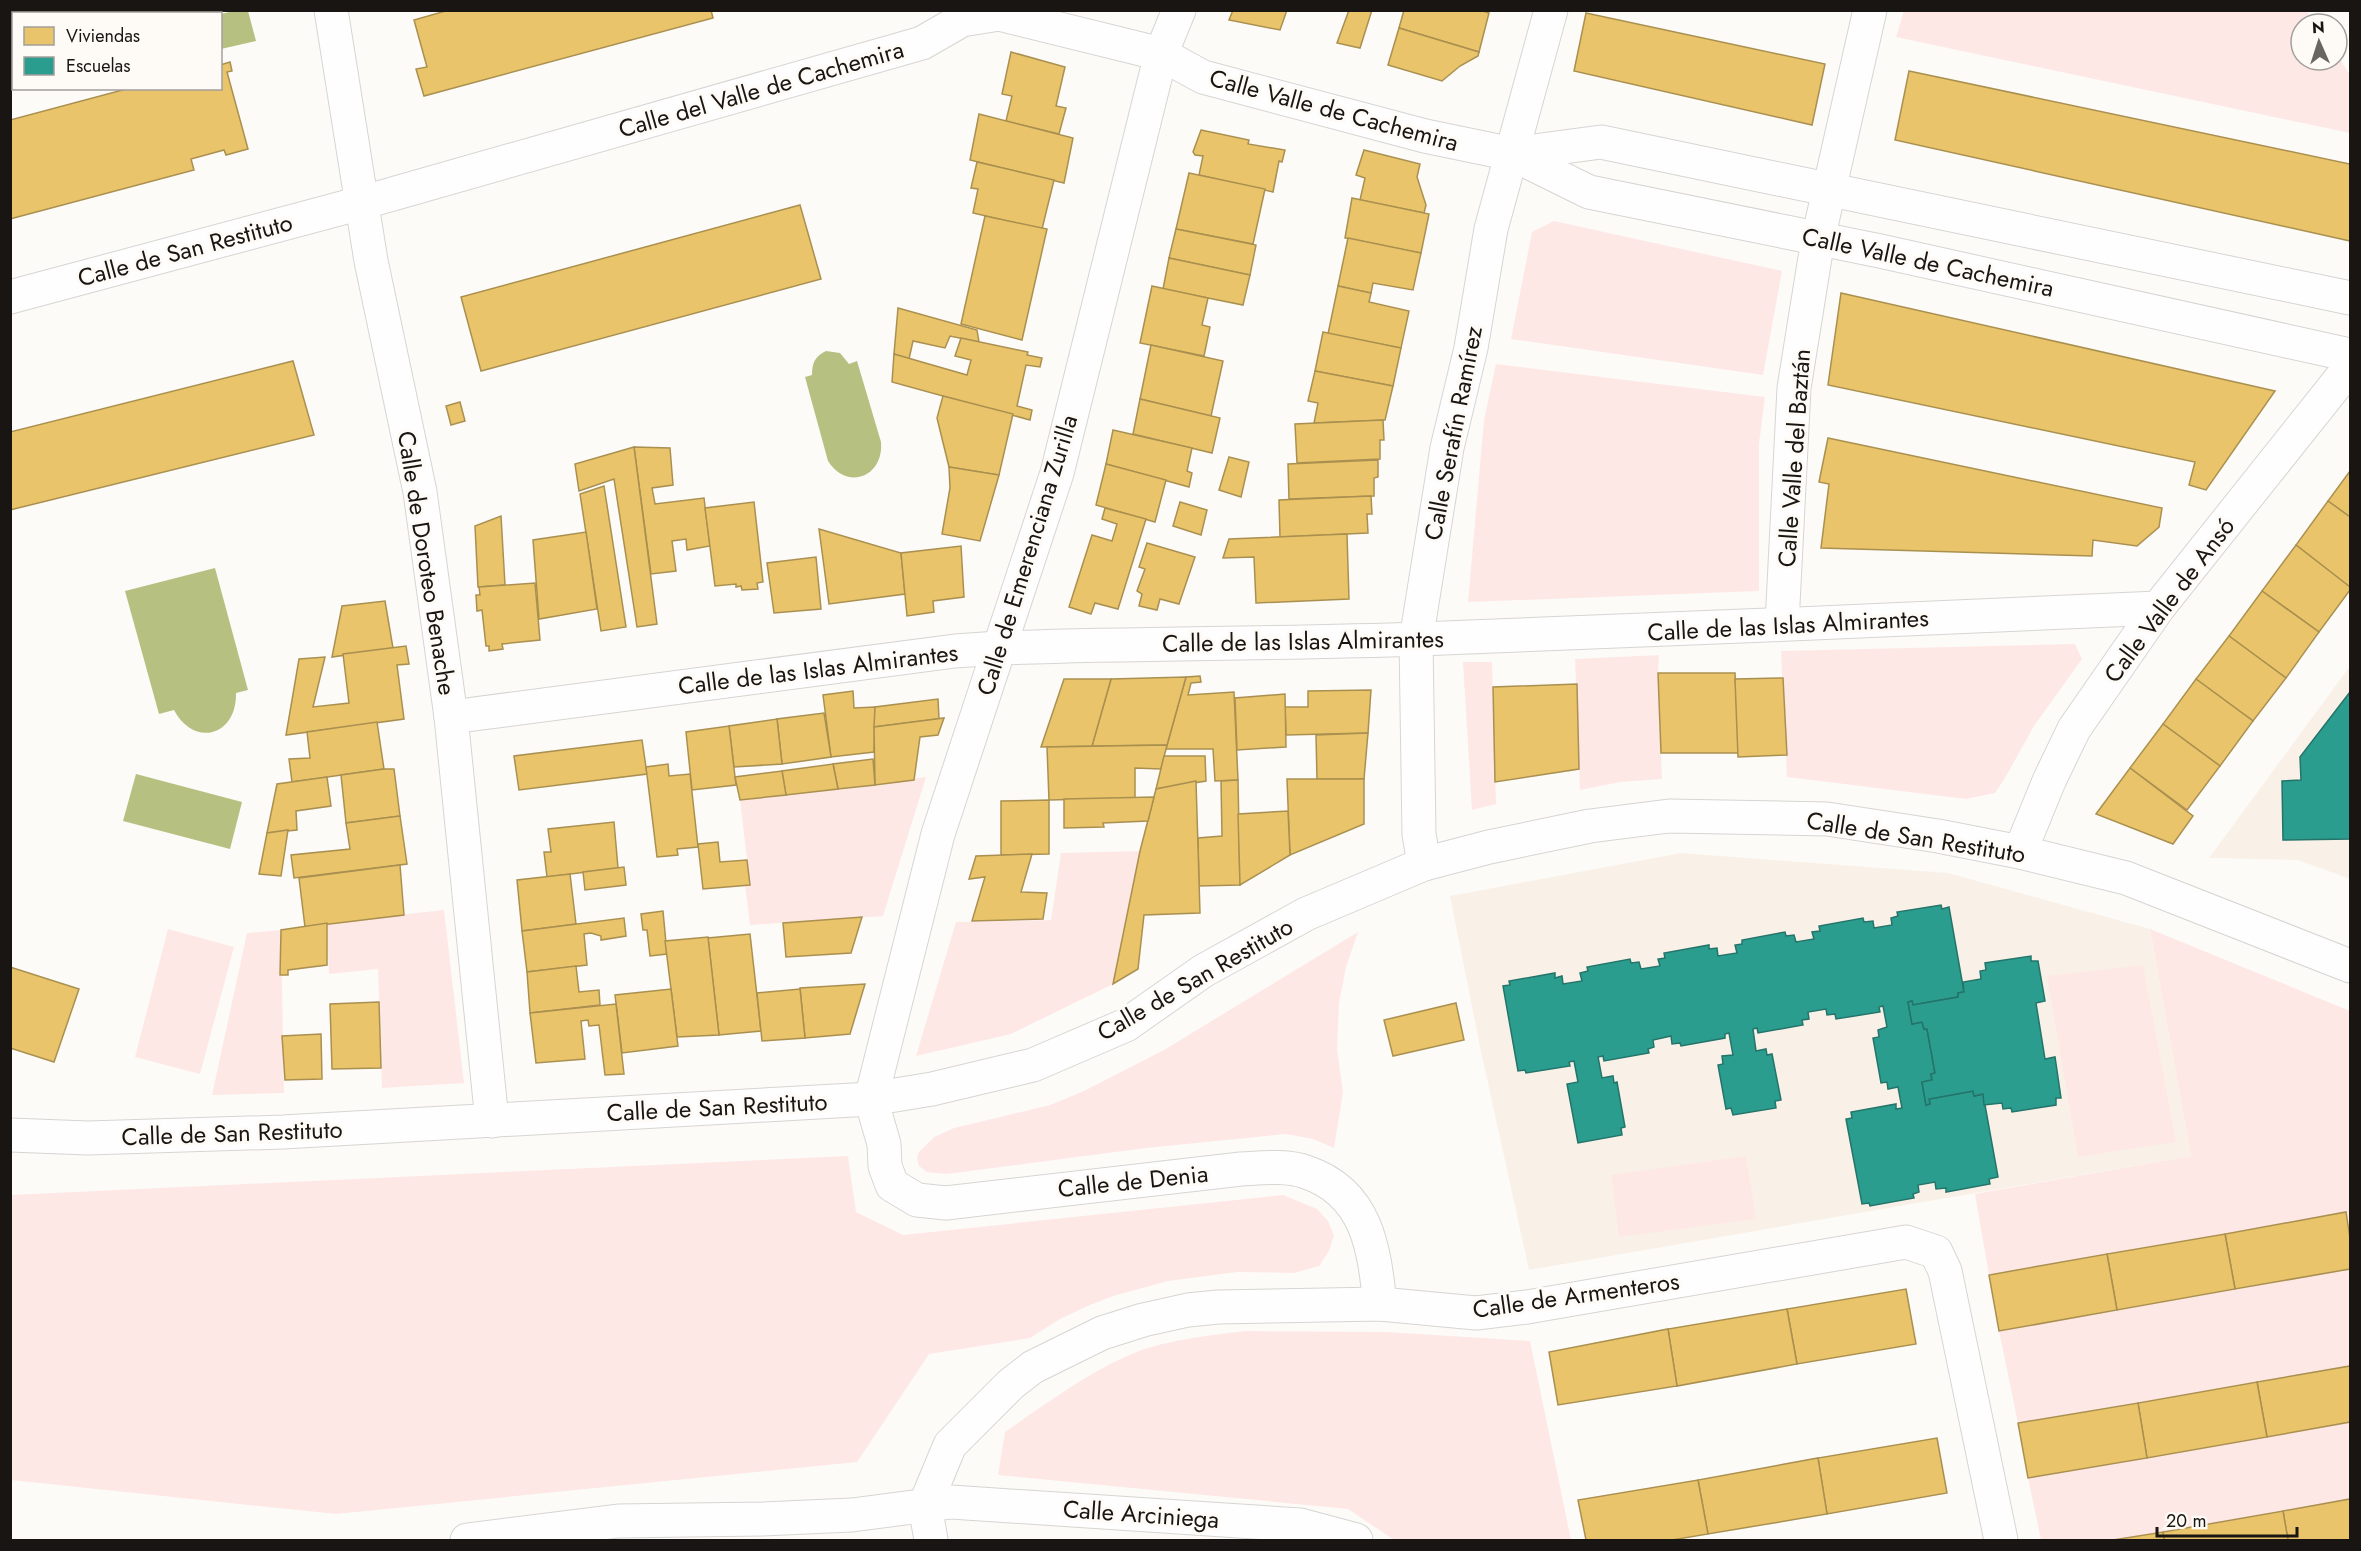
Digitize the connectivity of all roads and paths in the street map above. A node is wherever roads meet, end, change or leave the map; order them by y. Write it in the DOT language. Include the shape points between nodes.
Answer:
graph roads {
  1 [pos="331,10"];
  2 [pos="1179,10"];
  3 [pos="1551,10"];
  4 [pos="1870,10"];
  5 [pos="1161,54"];
  6 [pos="1512,154"];
  7 [pos="1830,189"];
  8 [pos="361,203"];
  9 [pos="1818,239"];
  10 [pos="10,297"];
  11 [pos="2350,298"];
  12 [pos="2350,355"];
  13 [pos="2350,367"];
  14 [pos="2158,608"];
  15 [pos="1782,624"];
  16 [pos="1416,639"];
  17 [pos="999,648"];
  18 [pos="451,717"];
  19 [pos="2020,852"];
  20 [pos="1424,864"];
  21 [pos="2350,966"];
  22 [pos="871,1099"];
  23 [pos="492,1121"];
  24 [pos="10,1135"];
  25 [pos="1380,1304"];
  26 [pos="925,1505"];
  27 [pos="620,1531"];
  28 [pos="467,1540"];
  29 [pos="931,1540"];
  30 [pos="1356,1540"];
  31 [pos="2001,1540"];
  1 -- 8 [label="street, Calle de Doroteo Benache"];
  2 -- 5 [label="street, Calle de Emerenciana Zurilla"];
  3 -- 6 [label="street, Calle Serafín Ramírez"];
  4 -- 7 [label="street, Calle Valle del Baztán"];
  5 -- 6 [label="street, Calle Valle de Cachemira" via="1203,77 1425,136"];
  5 -- 8 [label="street, Calle del Valle de Cachemira" via="999,14 962,20 922,43"];
  5 -- 17 [label="street, Calle de Emerenciana Zurilla" via="1057,473"];
  6 -- 7 [label="street, Calle Valle de Cachemira" via="1601,142"];
  6 -- 9 [label="street, Calle Valle de Cachemira" via="1589,192"];
  6 -- 16 [label="street, Calle Serafín Ramírez" via="1491,229 1471,348 1447,448"];
  7 -- 9 [label="street, Calle Valle del Baztán"];
  7 -- 11 [label="street, Calle Valle de Cachemira"];
  8 -- 10 [label="street, Calle de San Restituto"];
  8 -- 18 [label="street, Calle de Doroteo Benache" via="420,492"];
  9 -- 12 [label="street, Calle Valle de Cachemira"];
  9 -- 15 [label="street, Calle Valle del Baztán" via="1794,388"];
  13 -- 14 [label="street, Calle Valle de Ansó"];
  14 -- 15 [label="street, Calle de las Islas Almirantes"];
  14 -- 19 [label="street, Calle Valle de Ansó" via="2074,729"];
  15 -- 16 [label="street, Calle de las Islas Almirantes"];
  16 -- 17 [label="street, Calle de las Islas Almirantes"];
  16 -- 20 [label="street, Calle Serafín Ramírez" via="1419,834"];
  17 -- 18 [label="street, Calle de las Islas Almirantes"];
  17 -- 22 [label="street, Calle de Emerenciana Zurilla" via="938,834"];
  18 -- 23 [label="street, Calle de Doroteo Benache"];
  19 -- 20 [label="street, Calle de San Restituto" via="1827,819 1669,816 1590,826"];
  19 -- 21 [label="street, Calle de San Restituto" via="2126,878"];
  20 -- 22 [label="street, Calle de San Restituto" via="1306,914 1203,971 1126,1025 1033,1065"];
  22 -- 23 [label="street, Calle de San Restituto"];
  22 -- 25 [label="street, Calle de Denia" via="884,1144 888,1177 892,1185 917,1200 946,1203 1241,1169 1305,1172 1330,1184 1352,1203 1368,1229"];
  23 -- 24 [label="street, Calle de San Restituto" via="135,1137"];
  25 -- 26 [label="street, Calle de Armenteros" via="1188,1310 1102,1333 1049,1358 1011,1384 950,1445"];
  25 -- 31 [label="street, Calle de Armenteros" via="1476,1313 1906,1242 1936,1252 1945,1271"];
  26 -- 27 [label="street, Calle Arciniega" via="852,1515"];
  26 -- 29 [label="street"];
  26 -- 30 [label="street, Calle Arciniega" via="982,1503 1300,1525"];
  27 -- 28 [label="street, Calle Arciniega"];
}
